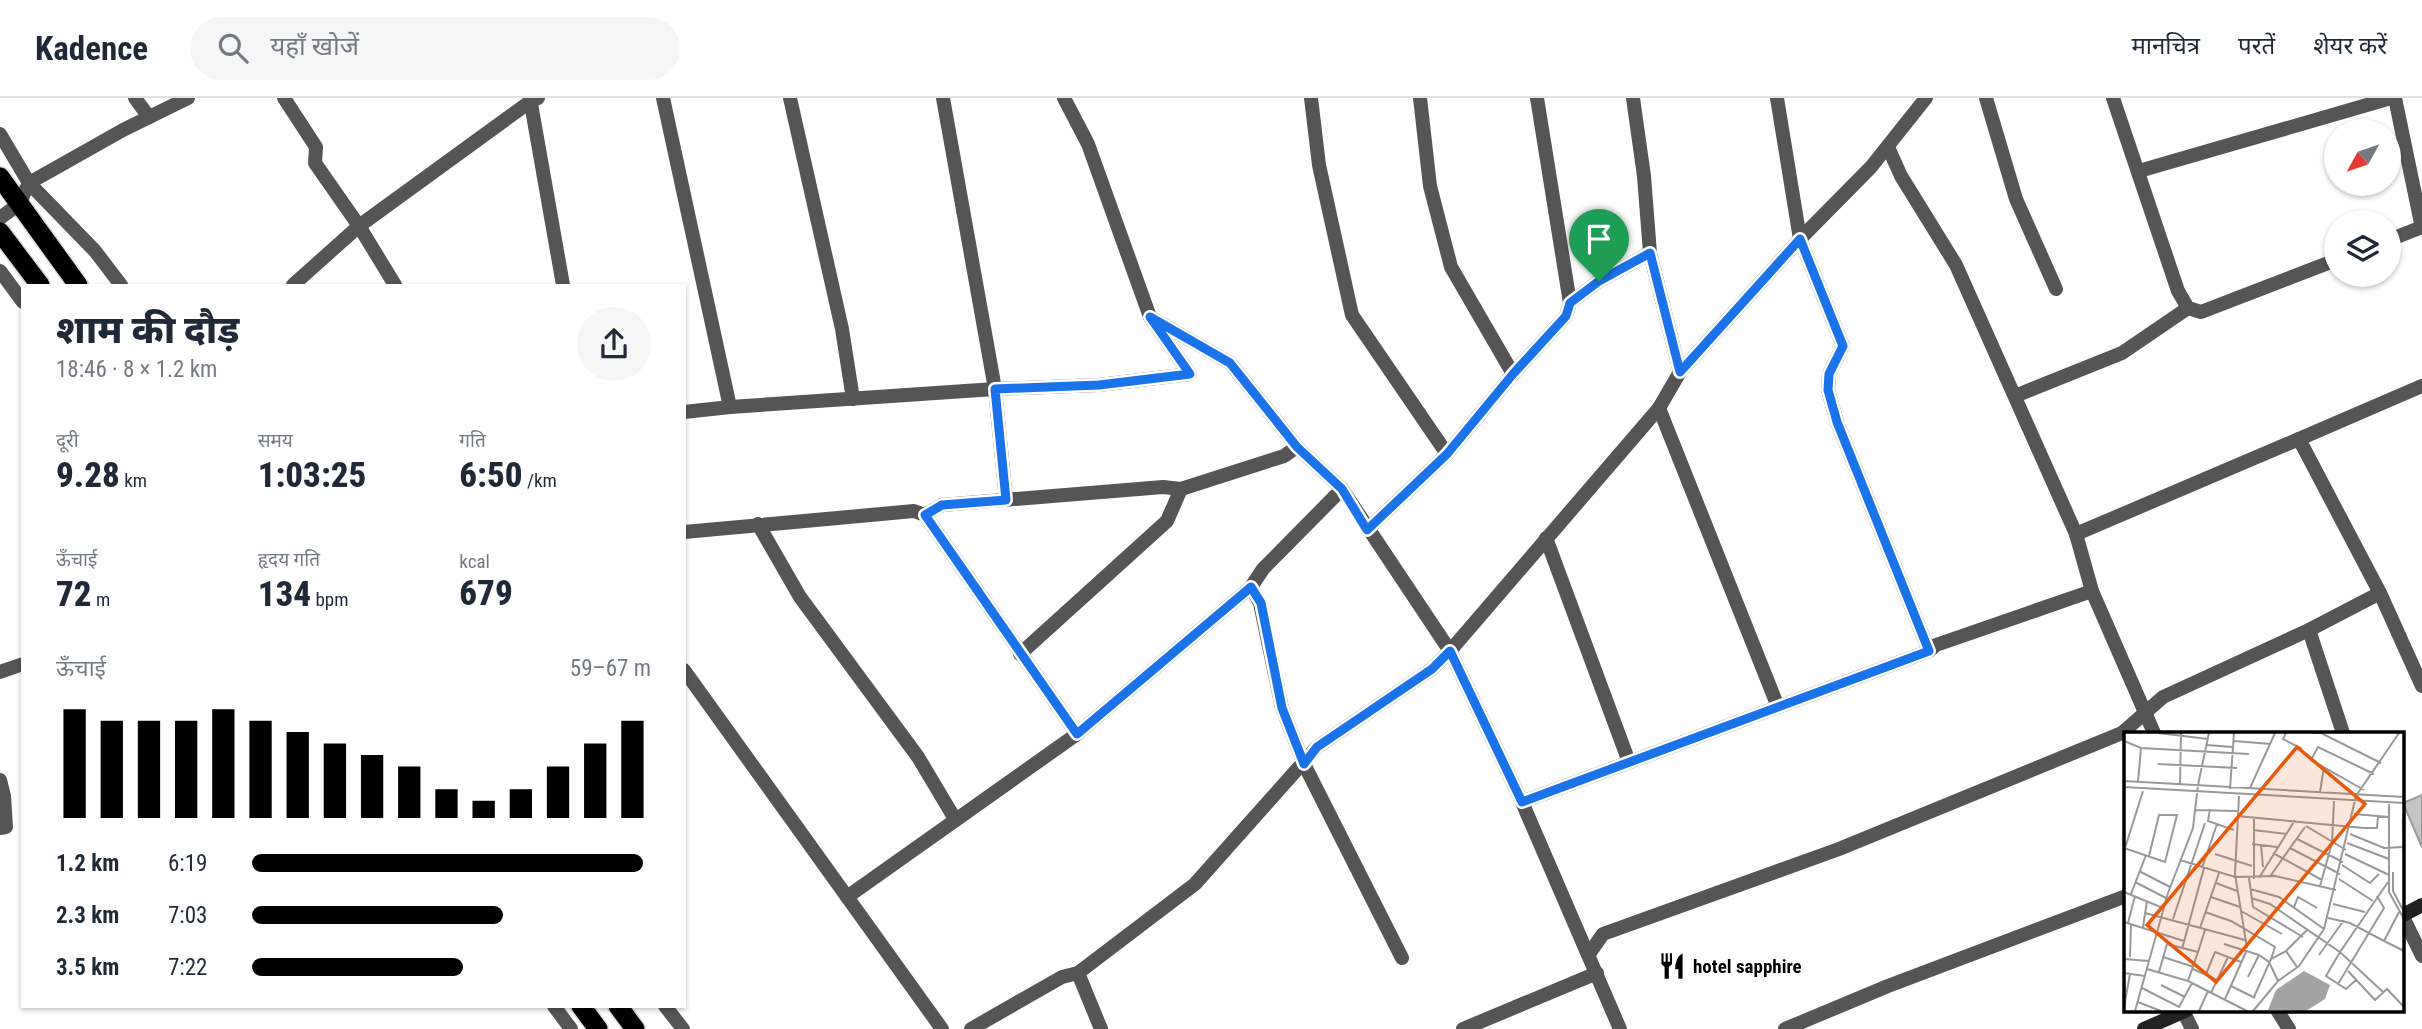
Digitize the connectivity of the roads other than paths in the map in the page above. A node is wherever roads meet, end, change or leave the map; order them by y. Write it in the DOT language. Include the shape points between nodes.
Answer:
graph roads {
  1 [pos="135,98"];
  2 [pos="188,98"];
  3 [pos="284,98"];
  4 [pos="663,98"];
  5 [pos="790,98"];
  6 [pos="943,98"];
  7 [pos="1064,98"];
  8 [pos="1311,98"];
  9 [pos="1420,98"];
  10 [pos="1537,98"];
  11 [pos="1633,98"];
  12 [pos="1777,98"];
  13 [pos="1926,98"];
  14 [pos="1986,98"];
  15 [pos="2113,98"];
  16 [pos="2393,98"];
  17 [pos="533,99"];
  18 [pos="149,117"];
  19 [pos="0,134"];
  20 [pos="1888,147"];
  21 [pos="2139,171"];
  22 [pos="1,180"];
  23 [pos="29,183"];
  24 [pos="19,204"];
  25 [pos="0,218"];
  26 [pos="359,226"];
  27 [pos="2422,228"];
  28 [pos="0,232"];
  29 [pos="2401,236"];
  30 [pos="1800,239"];
  31 [pos="1650,253"];
  32 [pos="2324,265"];
  33 [pos="0,271"];
  34 [pos="39,284"];
  35 [pos="77,284"];
  36 [pos="120,284"];
  37 [pos="294,284"];
  38 [pos="394,284"];
  39 [pos="563,284"];
  40 [pos="2056,289"];
  41 [pos="21,299"];
  42 [pos="1570,303"];
  43 [pos="2188,308"];
  44 [pos="1150,317"];
  45 [pos="1680,372"];
  46 [pos="1513,374"];
  47 [pos="2422,386"];
  48 [pos="995,389"];
  49 [pos="2015,396"];
  50 [pos="853,399"];
  51 [pos="730,407"];
  52 [pos="1659,408"];
  53 [pos="686,412"];
  54 [pos="2299,439"];
  55 [pos="1297,447"];
  56 [pos="1447,454"];
  57 [pos="1181,489"];
  58 [pos="1342,489"];
  59 [pos="1006,500"];
  60 [pos="925,515"];
  61 [pos="758,524"];
  62 [pos="1367,530"];
  63 [pos="686,532"];
  64 [pos="2076,534"];
  65 [pos="1546,538"];
  66 [pos="1251,587"];
  67 [pos="2092,591"];
  68 [pos="2380,593"];
  69 [pos="2309,629"];
  70 [pos="1450,651"];
  71 [pos="1929,651"];
  72 [pos="1020,654"];
  73 [pos="21,665"];
  74 [pos="0,672"];
  75 [pos="686,673"];
  76 [pos="2422,686"];
  77 [pos="1778,707"];
  78 [pos="2146,713"];
  79 [pos="2154,732"];
  80 [pos="2343,732"];
  81 [pos="1077,734"];
  82 [pos="1629,762"];
  83 [pos="1304,764"];
  84 [pos="0,780"];
  85 [pos="1522,802"];
  86 [pos="955,819"];
  87 [pos="0,828"];
  88 [pos="847,897"];
  89 [pos="2124,897"];
  90 [pos="2422,905"];
  91 [pos="2404,915"];
  92 [pos="2404,918"];
  93 [pos="1589,954"];
  94 [pos="2422,956"];
  95 [pos="1402,958"];
  96 [pos="1078,973"];
  97 [pos="1597,973"];
  98 [pos="555,1008"];
  99 [pos="582,1008"];
  100 [pos="619,1008"];
  101 [pos="667,1008"];
  102 [pos="2183,1012"];
  103 [pos="2185,1012"];
  104 [pos="2278,1012"];
  105 [pos="571,1029"];
  106 [pos="598,1029"];
  107 [pos="635,1029"];
  108 [pos="683,1029"];
  109 [pos="942,1029"];
  110 [pos="971,1029"];
  111 [pos="1101,1029"];
  112 [pos="1463,1029"];
  113 [pos="1620,1029"];
  114 [pos="1785,1029"];
  115 [pos="2144,1029"];
  116 [pos="2192,1029"];
  117 [pos="2289,1029"];
  1 -- 18 [label="street"];
  2 -- 18 [label="street"];
  3 -- 26 [label="street" via="316,147 315,163"];
  4 -- 51 [label="street"];
  5 -- 50 [label="street" via="842,329"];
  6 -- 48 [label="street"];
  7 -- 44 [label="street" via="1088,144"];
  8 -- 56 [label="street" via="1318,165 1352,315"];
  9 -- 46 [label="street" via="1430,186 1451,267"];
  10 -- 42 [label="street"];
  11 -- 31 [label="street"];
  12 -- 30 [label="street"];
  13 -- 20 [label="street"];
  14 -- 40 [label="street" via="2016,199"];
  15 -- 21 [label="street"];
  16 -- 21 [label="street"];
  16 -- 27 [label="street"];
  17 -- 26 [label="street"];
  17 -- 39 [label="street"];
  18 -- 23 [label="street"];
  19 -- 23 [label="street"];
  20 -- 30 [label="street"];
  20 -- 49 [label="street" via="1956,265"];
  21 -- 43 [label="street" via="2178,291"];
  22 -- 23 [label="street"];
  22 -- 24 [label="highway"];
  23 -- 24 [label="street"];
  23 -- 36 [label="street"];
  24 -- 25 [label="street"];
  24 -- 35 [label="highway"];
  26 -- 37 [label="street"];
  26 -- 38 [label="street"];
  27 -- 29 [label="street"];
  28 -- 34 [label="highway"];
  30 -- 45 [label="street"];
  30 -- 71 [label="street" via="1843,346 1828,382 1837,422"];
  31 -- 42 [label="street"];
  31 -- 45 [label="street"];
  32 -- 43 [label="street" via="2201,312"];
  33 -- 41 [label="street"];
  42 -- 46 [label="street" via="1566,316"];
  43 -- 49 [label="street" via="2122,354"];
  44 -- 48 [label="street" via="1190,374 1099,385"];
  44 -- 55 [label="street" via="1230,363"];
  45 -- 52 [label="street"];
  46 -- 56 [label="street"];
  47 -- 54 [label="street"];
  48 -- 50 [label="street"];
  48 -- 59 [label="street"];
  49 -- 64 [label="street"];
  50 -- 51 [label="street"];
  51 -- 53 [label="street"];
  52 -- 65 [label="street"];
  52 -- 77 [label="street"];
  54 -- 64 [label="street"];
  54 -- 68 [label="street"];
  55 -- 57 [label="street" via="1284,456"];
  55 -- 58 [label="street"];
  56 -- 62 [label="street"];
  57 -- 59 [label="street"];
  57 -- 72 [label="street" via="1167,521"];
  58 -- 62 [label="street"];
  58 -- 66 [label="street"];
  59 -- 60 [label="street" via="942,505"];
  60 -- 61 [label="street" via="914,511"];
  60 -- 72 [label="street"];
  61 -- 63 [label="street"];
  61 -- 86 [label="street" via="800,597 918,757"];
  62 -- 70 [label="street"];
  64 -- 67 [label="street"];
  65 -- 70 [label="street"];
  65 -- 82 [label="street"];
  66 -- 81 [label="street"];
  66 -- 83 [label="street" via="1261,603 1282,708"];
  67 -- 71 [label="street"];
  67 -- 78 [label="street"];
  68 -- 69 [label="street"];
  68 -- 76 [label="street"];
  69 -- 78 [label="street" via="2163,697"];
  69 -- 80 [label="street"];
  70 -- 83 [label="street" via="1432,669 1317,747"];
  70 -- 85 [label="street"];
  71 -- 77 [label="street"];
  72 -- 81 [label="street"];
  73 -- 74 [label="street"];
  75 -- 88 [label="street"];
  77 -- 82 [label="street"];
  78 -- 79 [label="street"];
  78 -- 93 [label="street" via="2122,733 1839,849 1603,934"];
  81 -- 86 [label="street"];
  82 -- 85 [label="street"];
  83 -- 95 [label="street"];
  83 -- 96 [label="street" via="1195,884"];
  84 -- 87 [label="street" via="6,827"];
  85 -- 93 [label="street"];
  86 -- 88 [label="street"];
  88 -- 109 [label="street"];
  89 -- 114 [label="street"];
  90 -- 91 [label="main road"];
  92 -- 94 [label="street"];
  93 -- 97 [label="street"];
  96 -- 110 [label="street" via="1062,977"];
  96 -- 111 [label="street"];
  97 -- 112 [label="street"];
  97 -- 113 [label="street"];
  98 -- 105 [label="street"];
  99 -- 106 [label="highway"];
  100 -- 107 [label="highway"];
  101 -- 108 [label="street"];
  102 -- 115 [label="main road"];
  103 -- 116 [label="street"];
  104 -- 117 [label="street"];
}
